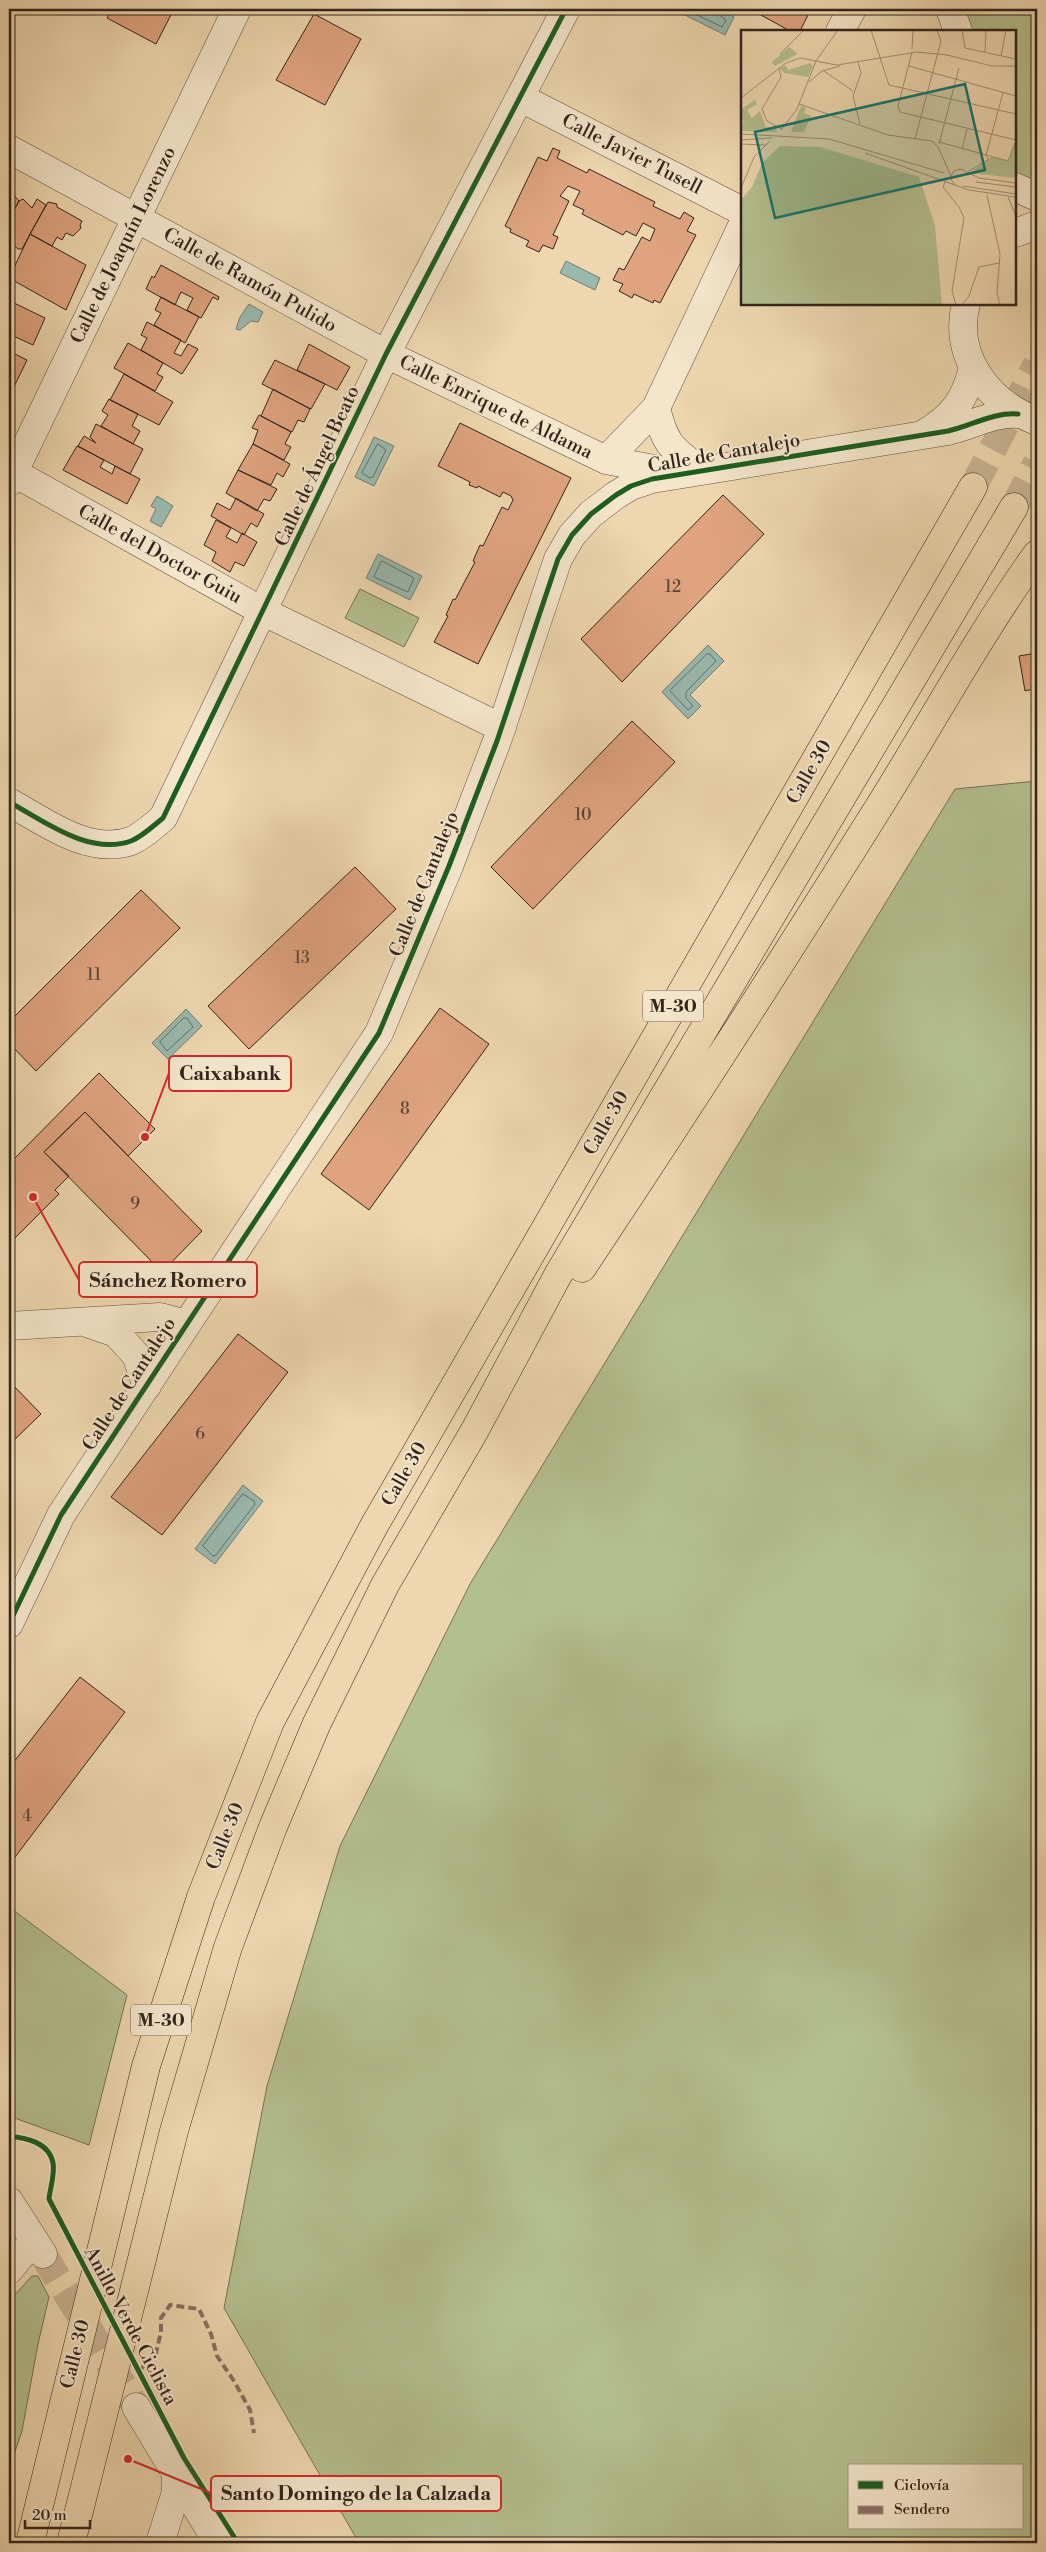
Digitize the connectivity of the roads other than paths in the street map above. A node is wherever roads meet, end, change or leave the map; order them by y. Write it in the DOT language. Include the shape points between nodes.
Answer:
graph roads {
  1 [pos="237,9"];
  2 [pos="566,9"];
  3 [pos="852,9"];
  4 [pos="950,9"];
  5 [pos="841,30"];
  6 [pos="958,30"];
  7 [pos="521,98"];
  8 [pos="9,149"];
  9 [pos="1016,187"];
  10 [pos="1037,197"];
  11 [pos="741,210"];
  12 [pos="136,218"];
  13 [pos="1037,225"];
  14 [pos="741,228"];
  15 [pos="1016,234"];
  16 [pos="966,305"];
  17 [pos="386,354"];
  18 [pos="973,368"];
  19 [pos="656,408"];
  20 [pos="1028,418"];
  21 [pos="921,435"];
  22 [pos="606,460"];
  23 [pos="688,472"];
  24 [pos="10,475"];
  25 [pos="973,487"];
  26 [pos="616,495"];
  27 [pos="1014,507"];
  28 [pos="1037,554"];
  29 [pos="264,612"];
  30 [pos="502,728"];
  31 [pos="9,802"];
  32 [pos="78,1321"];
  33 [pos="187,1324"];
  34 [pos="11,1326"];
  35 [pos="147,1386"];
  36 [pos="475,1430"];
  37 [pos="9,1624"];
  38 [pos="9,2201"];
  39 [pos="9,2270"];
  40 [pos="114,2379"];
  41 [pos="136,2407"];
  42 [pos="176,2471"];
  43 [pos="196,2508"];
  44 [pos="161,2539"];
  45 [pos="30,2543"];
  46 [pos="71,2543"];
  47 [pos="88,2543"];
  48 [pos="218,2543"];
  1 -- 12 [label="street, Calle de Joaquín Lorenzo"];
  2 -- 7 [label="street, Calle de Ángel Beato"];
  3 -- 5 [label="street"];
  4 -- 6 [label="street"];
  7 -- 11 [label="street, Calle Javier Tusell"];
  7 -- 17 [label="street, Calle de Ángel Beato"];
  8 -- 12 [label="street, Calle de Ramón Pulido"];
  9 -- 10 [label="street"];
  12 -- 17 [label="street, Calle de Ramón Pulido"];
  12 -- 24 [label="street, Calle de Joaquín Lorenzo"];
  13 -- 15 [label="street"];
  14 -- 19 [label="street"];
  16 -- 18 [label="street" via="966,347"];
  17 -- 22 [label="street, Calle Enrique de Aldama"];
  17 -- 29 [label="street, Calle de Ángel Beato"];
  18 -- 20 [label="street" via="995,398"];
  18 -- 21 [label="street, Calle de Cantalejo" via="968,390 960,403 947,417"];
  19 -- 22 [label="street"];
  19 -- 23 [label="street" via="670,448"];
  20 -- 21 [label="street, Calle de Cantalejo" via="1006,413 964,428"];
  21 -- 23 [label="street, Calle de Cantalejo"];
  22 -- 23 [label="street, Calle Enrique de Aldama"];
  22 -- 26 [label="street, Calle Enrique de Aldama" via="613,475"];
  23 -- 26 [label="street, Calle de Cantalejo" via="630,486"];
  24 -- 29 [label="street, Calle del Doctor Guiu"];
  25 -- 45 [label="highway, Calle 30 / M-30" via="374,1526 270,1722 201,1897 146,2066"];
  26 -- 30 [label="street, Calle de Cantalejo" via="572,534 558,560"];
  27 -- 36 [label="highway, Calle 30 / M-30" via="558,1275"];
  28 -- 36 [label="highway" via="1004,601 721,1059"];
  29 -- 30 [label="street, Calle del Doctor Guiu"];
  29 -- 31 [label="street, Calle de Ángel Beato" via="163,818 132,840 104,845 71,836"];
  30 -- 33 [label="street, Calle de Cantalejo" via="379,1033"];
  32 -- 33 [label="street" via="160,1317"];
  32 -- 34 [label="street"];
  32 -- 35 [label="street" via="116,1333 136,1355"];
  33 -- 35 [label="street, Calle de Cantalejo"];
  35 -- 37 [label="street, Calle de Cantalejo" via="61,1515"];
  36 -- 40 [label="highway, Calle 30 / M-30" via="385,1585 317,1723 273,1827 228,1947 174,2130"];
  38 -- 39 [label="street" via="39,2247"];
  40 -- 46 [label="highway, Calle 30 / M-30"];
  40 -- 47 [label="highway" via="100,2484"];
  41 -- 42 [label="street"];
  42 -- 43 [label="street"];
  42 -- 44 [label="street" via="176,2492"];
  43 -- 44 [label="street" via="176,2521"];
  43 -- 48 [label="street"];
}
